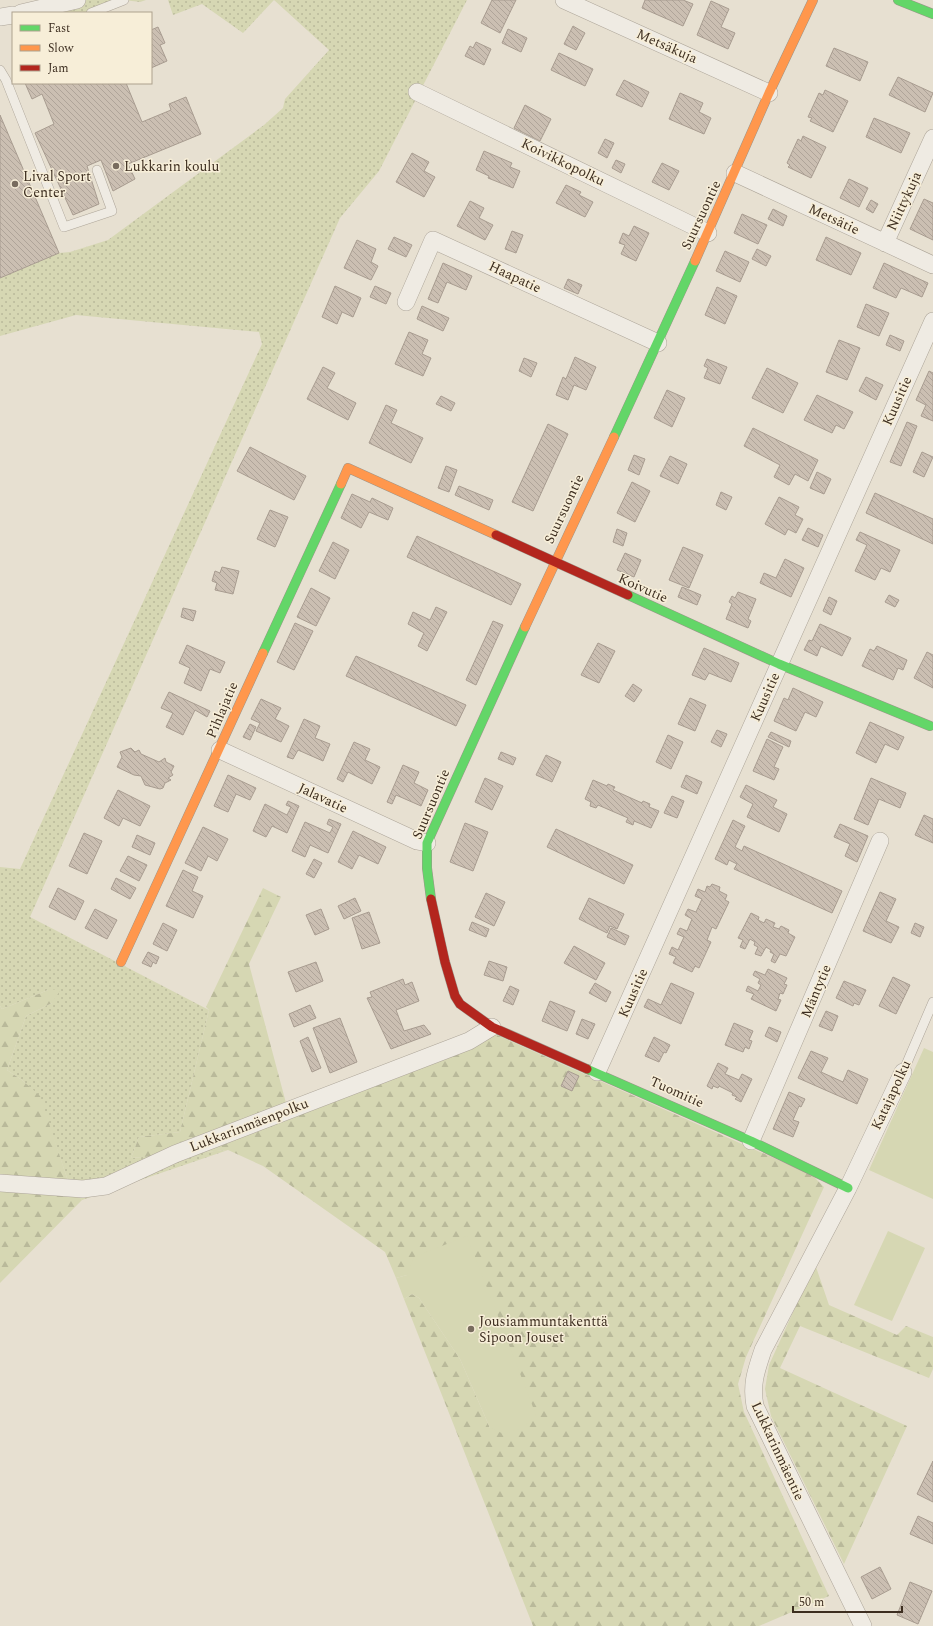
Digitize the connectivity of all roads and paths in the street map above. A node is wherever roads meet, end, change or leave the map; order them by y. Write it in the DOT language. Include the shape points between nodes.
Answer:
graph roads {
  1 [pos="77,0"];
  2 [pos="124,0"];
  3 [pos="564,0"];
  4 [pos="813,0"];
  5 [pos="898,0"];
  6 [pos="58,6"];
  7 [pos="26,12"];
  8 [pos="94,12"];
  9 [pos="933,14"];
  10 [pos="12,15"];
  11 [pos="0,17"];
  12 [pos="0,70"];
  13 [pos="417,92"];
  14 [pos="769,93"];
  15 [pos="933,138"];
  16 [pos="97,170"];
  17 [pos="736,173"];
  18 [pos="708,233"];
  19 [pos="885,243"];
  20 [pos="933,265"];
  21 [pos="406,302"];
  22 [pos="933,321"];
  23 [pos="658,343"];
  24 [pos="348,468"];
  25 [pos="554,563"];
  26 [pos="779,664"];
  27 [pos="930,726"];
  28 [pos="220,750"];
  29 [pos="880,841"];
  30 [pos="427,843"];
  31 [pos="120,962"];
  32 [pos="933,1002"];
  33 [pos="492,1027"];
  34 [pos="597,1072"];
  35 [pos="903,1072"];
  36 [pos="751,1140"];
  37 [pos="0,1183"];
  38 [pos="848,1188"];
  39 [pos="863,1626"];
  1 -- 6 [label="street"];
  2 -- 8 [label="lane"];
  3 -- 14 [label="street, Metsäkuja"];
  4 -- 14 [label="street, Suursuontie"];
  5 -- 9 [label="street"];
  6 -- 7 [label="street"];
  10 -- 11 [label="street"];
  12 -- 16 [label="lane" via="64,227 112,212"];
  13 -- 18 [label="street, Koivikkopolku"];
  14 -- 17 [label="street, Suursuontie"];
  15 -- 19 [label="street, Niittykuja"];
  17 -- 18 [label="street, Suursuontie"];
  17 -- 19 [label="street, Metsätie"];
  18 -- 23 [label="street, Suursuontie"];
  19 -- 20 [label="street, Metsätie"];
  21 -- 23 [label="street, Haapatie" via="433,240"];
  22 -- 26 [label="street, Kuusitie"];
  23 -- 25 [label="street, Suursuontie"];
  24 -- 25 [label="street, Koivutie"];
  24 -- 28 [label="street, Pihlajatie" via="255,667"];
  25 -- 26 [label="street, Koivutie"];
  25 -- 30 [label="street, Suursuontie"];
  26 -- 27 [label="street, Koivutie"];
  26 -- 34 [label="street, Kuusitie"];
  28 -- 30 [label="street, Jalavatie" via="417,841"];
  28 -- 31 [label="street, Pihlajatie"];
  29 -- 36 [label="street, Mäntytie"];
  30 -- 33 [label="street, Suursuontie" via="427,872 450,986 460,1004"];
  32 -- 35 [label="lane, Katajapolku"];
  33 -- 34 [label="street, Tuomitie"];
  33 -- 37 [label="street, Lukkarinmäenpolku" via="469,1041 175,1154 106,1186 83,1189"];
  34 -- 36 [label="street, Tuomitie"];
  35 -- 38 [label="street, Katajapolku"];
  36 -- 38 [label="street, Tuomitie"];
  38 -- 39 [label="street, Lukkarinmäentie" via="764,1350 754,1377 752,1391 755,1406"];
}
